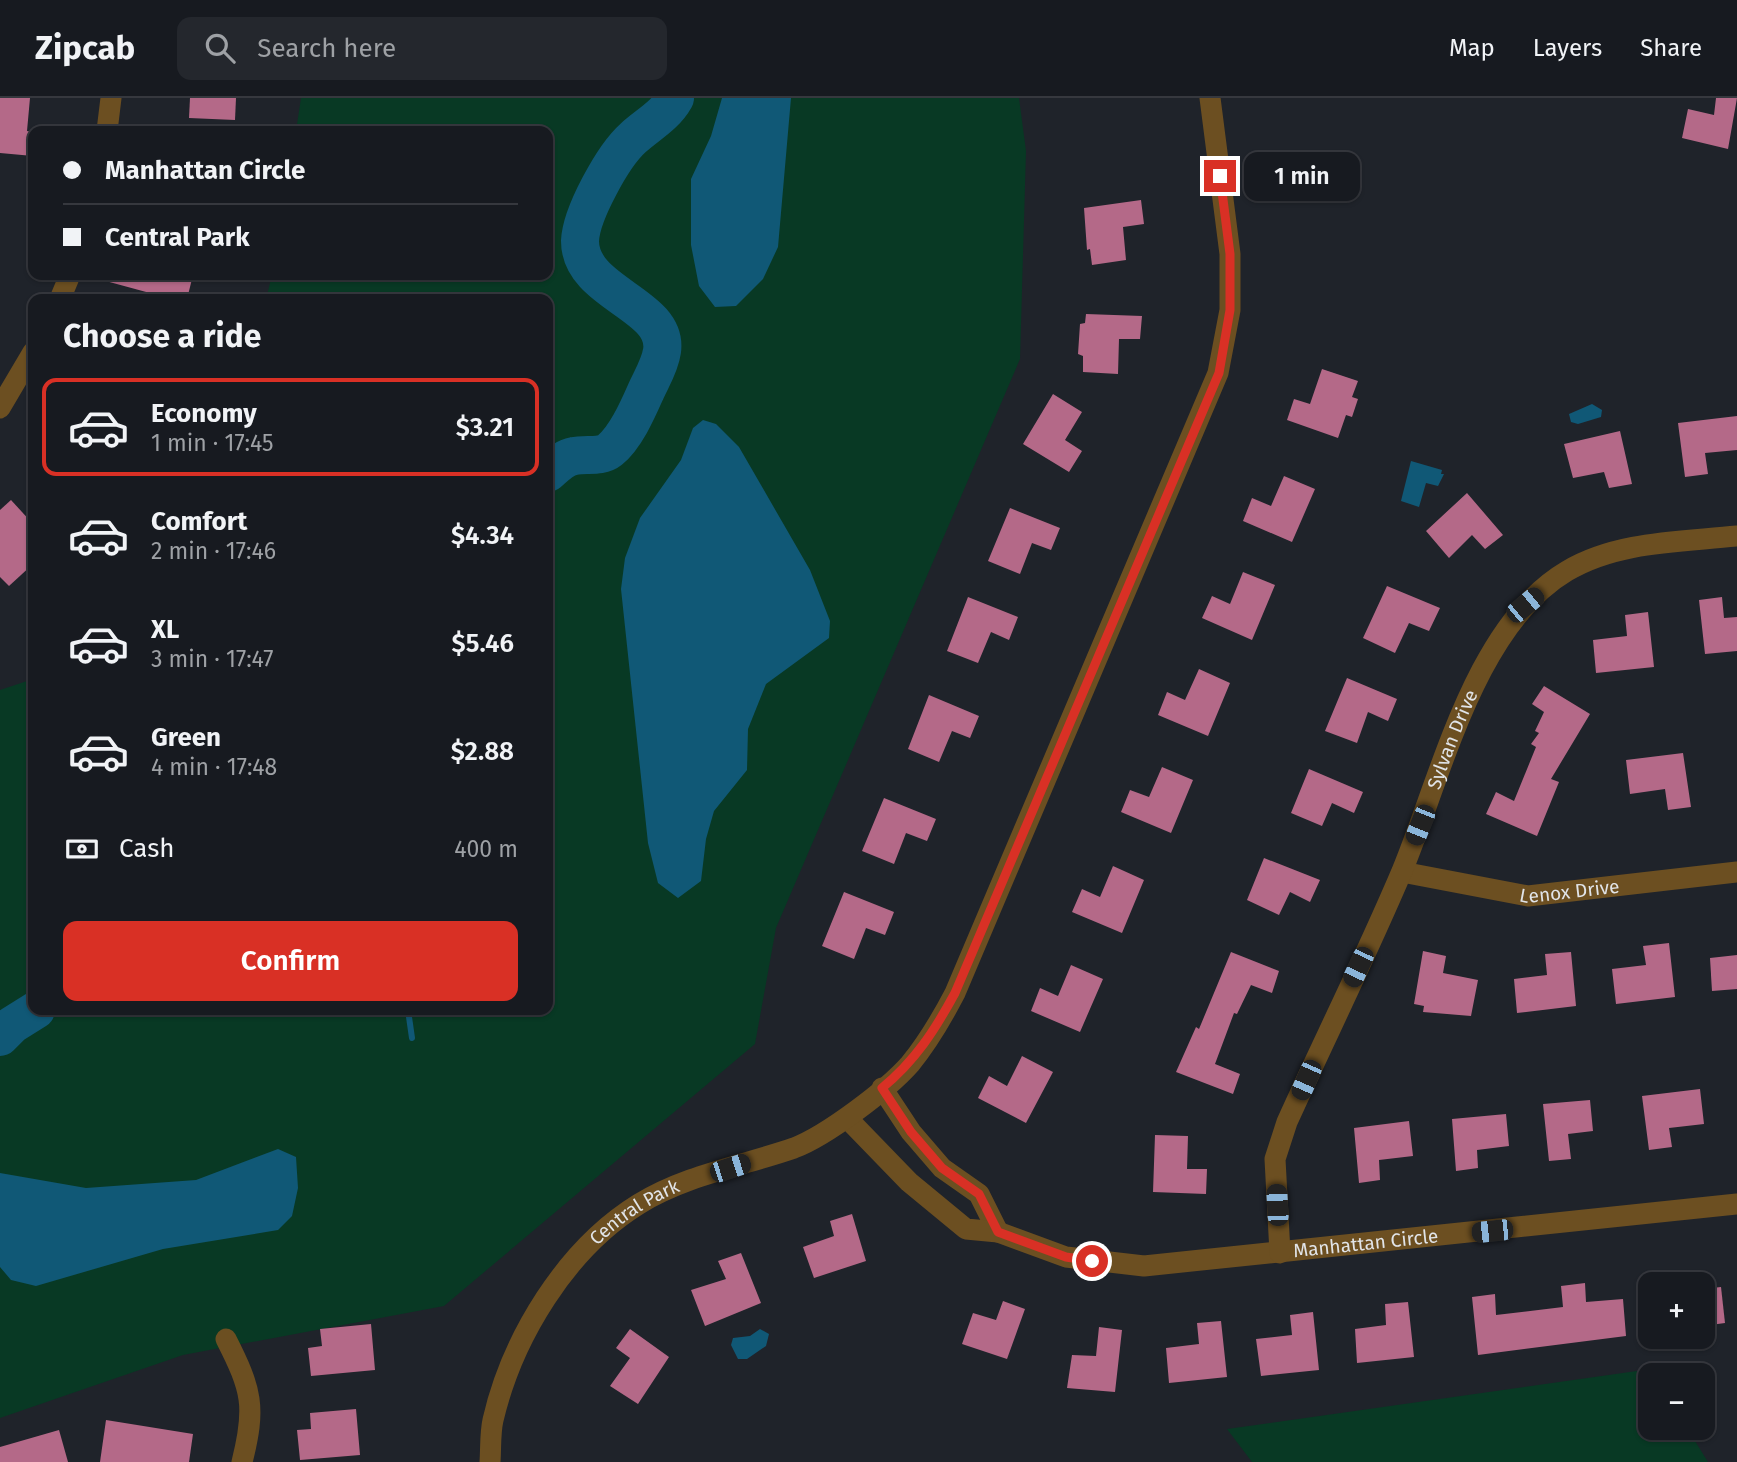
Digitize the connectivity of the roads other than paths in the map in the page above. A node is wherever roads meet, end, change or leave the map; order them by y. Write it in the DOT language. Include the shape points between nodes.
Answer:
graph roads {
  1 [pos="111,98"];
  2 [pos="1210,98"];
  3 [pos="108,126"];
  4 [pos="28,360"];
  5 [pos="0,408"];
  6 [pos="1737,536"];
  7 [pos="1402,872"];
  8 [pos="1737,872"];
  9 [pos="882,1088"];
  10 [pos="847,1118"];
  11 [pos="1737,1204"];
  12 [pos="998,1232"];
  13 [pos="1280,1253"];
  14 [pos="226,1339"];
  15 [pos="242,1462"];
  16 [pos="490,1462"];
  1 -- 3 [label="street"];
  2 -- 9 [label="street, Central Park" via="1230,254 1230,310 1219,373 955,993 908,1066"];
  4 -- 5 [label="street"];
  6 -- 7 [label="street, Sylvan Drive" via="1635,547 1604,555 1567,571 1525,605 1492,649"];
  7 -- 8 [label="street, Lenox Drive" via="1528,896"];
  7 -- 13 [label="street, Sylvan Drive" via="1287,1122 1275,1159"];
  9 -- 10 [label="street, Central Park"];
  9 -- 12 [label="street" via="942,1168 979,1194"];
  10 -- 12 [label="street, Manhattan Circle" via="909,1182 966,1229"];
  10 -- 16 [label="street, Central Park" via="797,1147 693,1179 638,1205 586,1248 548,1294 515,1352 492,1421"];
  11 -- 13 [label="street, Manhattan Circle"];
  12 -- 13 [label="street, Manhattan Circle" via="1066,1257 1144,1266"];
  14 -- 15 [label="street" via="245,1377 252,1422"];
}
